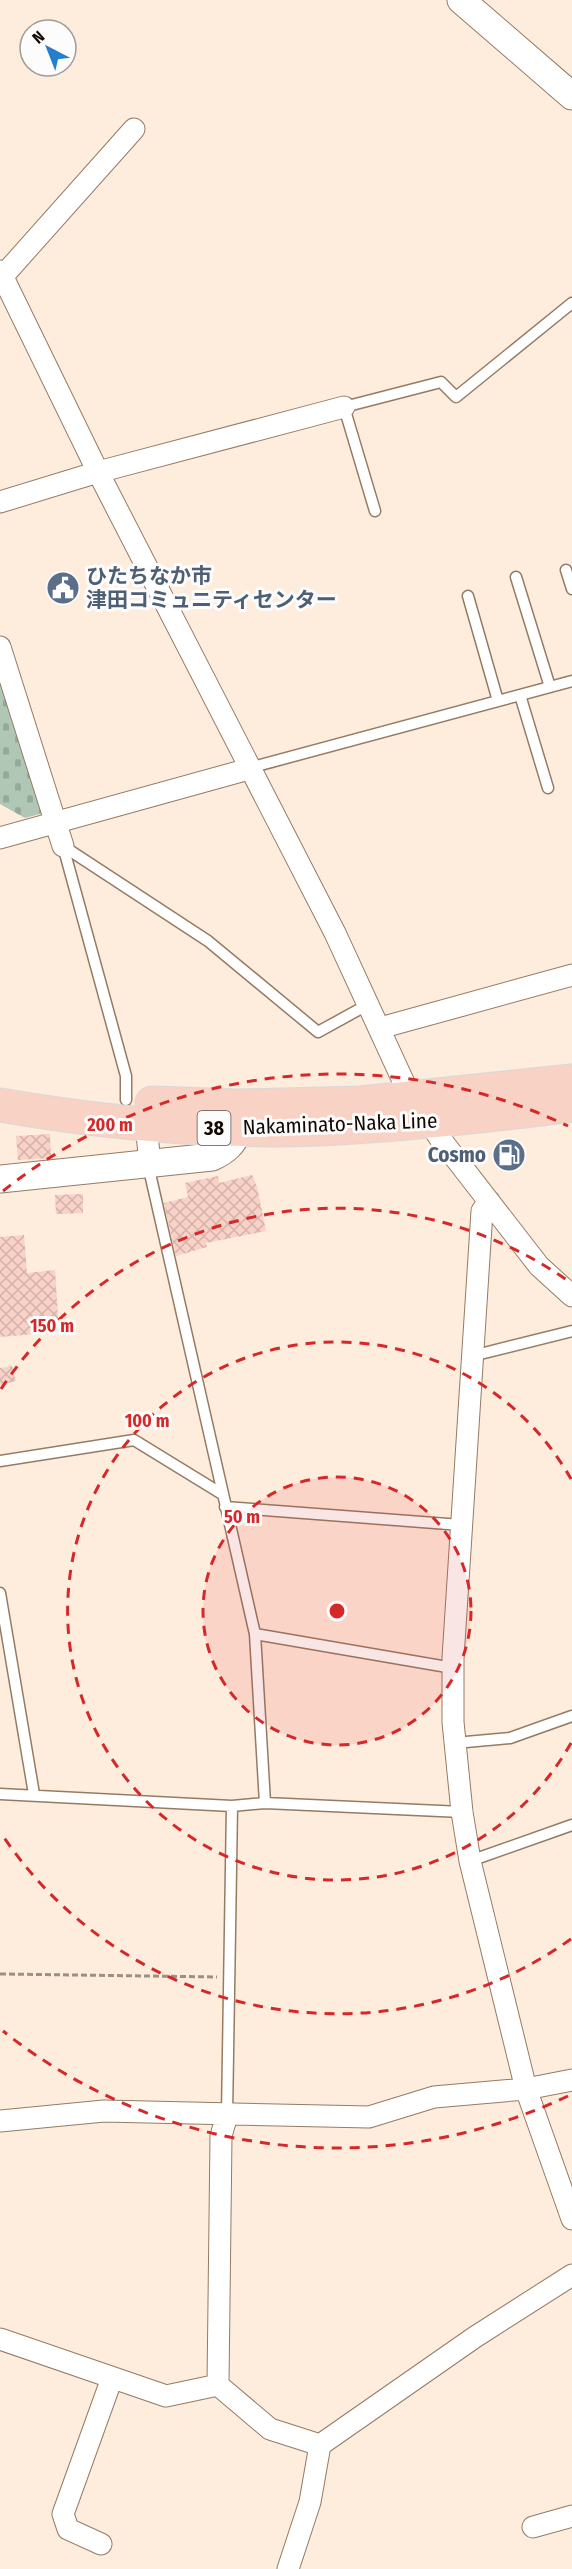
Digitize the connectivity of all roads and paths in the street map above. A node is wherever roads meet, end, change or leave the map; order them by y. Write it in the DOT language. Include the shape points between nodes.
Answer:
graph roads {
  1 [pos="461,0"];
  2 [pos="572,96"];
  3 [pos="134,129"];
  4 [pos="1,274"];
  5 [pos="572,303"];
  6 [pos="344,407"];
  7 [pos="98,472"];
  8 [pos="0,502"];
  9 [pos="375,511"];
  10 [pos="566,570"];
  11 [pos="516,577"];
  12 [pos="572,589"];
  13 [pos="468,597"];
  14 [pos="0,647"];
  15 [pos="572,681"];
  16 [pos="549,687"];
  17 [pos="520,695"];
  18 [pos="498,701"];
  19 [pos="249,769"];
  20 [pos="548,788"];
  21 [pos="57,822"];
  22 [pos="0,838"];
  23 [pos="63,846"];
  24 [pos="572,975"];
  25 [pos="369,1004"];
  26 [pos="380,1028"];
  27 [pos="572,1082"];
  28 [pos="0,1084"];
  29 [pos="0,1105"];
  30 [pos="572,1105"];
  31 [pos="421,1110"];
  32 [pos="136,1112"];
  33 [pos="239,1129"];
  34 [pos="150,1164"];
  35 [pos="0,1179"];
  36 [pos="489,1201"];
  37 [pos="572,1296"];
  38 [pos="572,1331"];
  39 [pos="472,1356"];
  40 [pos="0,1461"];
  41 [pos="222,1494"];
  42 [pos="225,1507"];
  43 [pos="461,1525"];
  44 [pos="0,1593"];
  45 [pos="255,1634"];
  46 [pos="453,1668"];
  47 [pos="572,1716"];
  48 [pos="455,1743"];
  49 [pos="0,1794"];
  50 [pos="34,1794"];
  51 [pos="265,1803"];
  52 [pos="232,1806"];
  53 [pos="462,1812"];
  54 [pos="572,1825"];
  55 [pos="470,1861"];
  56 [pos="0,1974"];
  57 [pos="229,1977"];
  58 [pos="572,2080"];
  59 [pos="526,2089"];
  60 [pos="227,2115"];
  61 [pos="0,2121"];
  62 [pos="572,2219"];
  63 [pos="572,2275"];
  64 [pos="0,2339"];
  65 [pos="112,2378"];
  66 [pos="218,2385"];
  67 [pos="320,2445"];
  68 [pos="572,2516"];
  69 [pos="532,2527"];
  70 [pos="101,2544"];
  71 [pos="288,2569"];
  1 -- 2 [label="street"];
  3 -- 4 [label="street"];
  4 -- 7 [label="street"];
  5 -- 6 [label="lane" via="456,397 441,382"];
  6 -- 7 [label="street"];
  6 -- 9 [label="lane"];
  7 -- 8 [label="street"];
  7 -- 19 [label="street"];
  10 -- 12 [label="lane"];
  11 -- 16 [label="lane"];
  13 -- 18 [label="lane"];
  14 -- 21 [label="street"];
  15 -- 16 [label="lane"];
  16 -- 17 [label="lane"];
  17 -- 18 [label="lane"];
  17 -- 20 [label="lane"];
  18 -- 19 [label="lane"];
  19 -- 21 [label="street"];
  19 -- 25 [label="street"];
  21 -- 22 [label="street"];
  21 -- 23 [label="street"];
  23 -- 25 [label="lane" via="208,941 318,1032"];
  23 -- 32 [label="lane"];
  24 -- 26 [label="street"];
  25 -- 26 [label="street"];
  26 -- 31 [label="street"];
  27 -- 31 [label="main road, Nakaminato-Naka Line / 38"];
  28 -- 32 [label="main road, Nakaminato-Naka Line / 38"];
  29 -- 32 [label="main road, Nakaminato-Naka Line / 38"];
  30 -- 31 [label="main road, Nakaminato-Naka Line / 38"];
  31 -- 32 [label="main road, Nakaminato-Naka Line / 38" via="361,1103"];
  31 -- 33 [label="main road, Nakaminato-Naka Line / 38" via="317,1129"];
  31 -- 36 [label="street"];
  32 -- 33 [label="main road, Nakaminato-Naka Line / 38"];
  32 -- 34 [label="street"];
  33 -- 34 [label="street" via="233,1143 212,1157"];
  34 -- 35 [label="street"];
  34 -- 41 [label="lane"];
  36 -- 37 [label="street" via="539,1266"];
  36 -- 39 [label="street" via="482,1211"];
  38 -- 39 [label="lane"];
  39 -- 43 [label="street"];
  40 -- 41 [label="lane" via="134,1440"];
  41 -- 42 [label="lane"];
  42 -- 43 [label="lane"];
  42 -- 45 [label="lane"];
  43 -- 46 [label="street"];
  44 -- 50 [label="lane"];
  45 -- 46 [label="lane"];
  45 -- 51 [label="lane"];
  46 -- 48 [label="street"];
  47 -- 48 [label="lane" via="510,1738"];
  48 -- 53 [label="street"];
  49 -- 50 [label="lane"];
  50 -- 52 [label="lane"];
  51 -- 52 [label="lane"];
  51 -- 53 [label="lane"];
  52 -- 57 [label="lane"];
  53 -- 55 [label="street"];
  54 -- 55 [label="lane"];
  55 -- 59 [label="street"];
  56 -- 57 [label="path"];
  57 -- 60 [label="lane"];
  58 -- 59 [label="street"];
  59 -- 60 [label="street" via="434,2097 369,2117"];
  59 -- 62 [label="street"];
  60 -- 61 [label="street" via="104,2111"];
  60 -- 66 [label="street" via="221,2136"];
  63 -- 67 [label="street"];
  64 -- 65 [label="street"];
  65 -- 66 [label="street" via="166,2396"];
  65 -- 70 [label="street" via="63,2514 68,2529"];
  66 -- 67 [label="street" via="270,2429"];
  67 -- 71 [label="street" via="310,2502"];
  68 -- 69 [label="street"];
}
